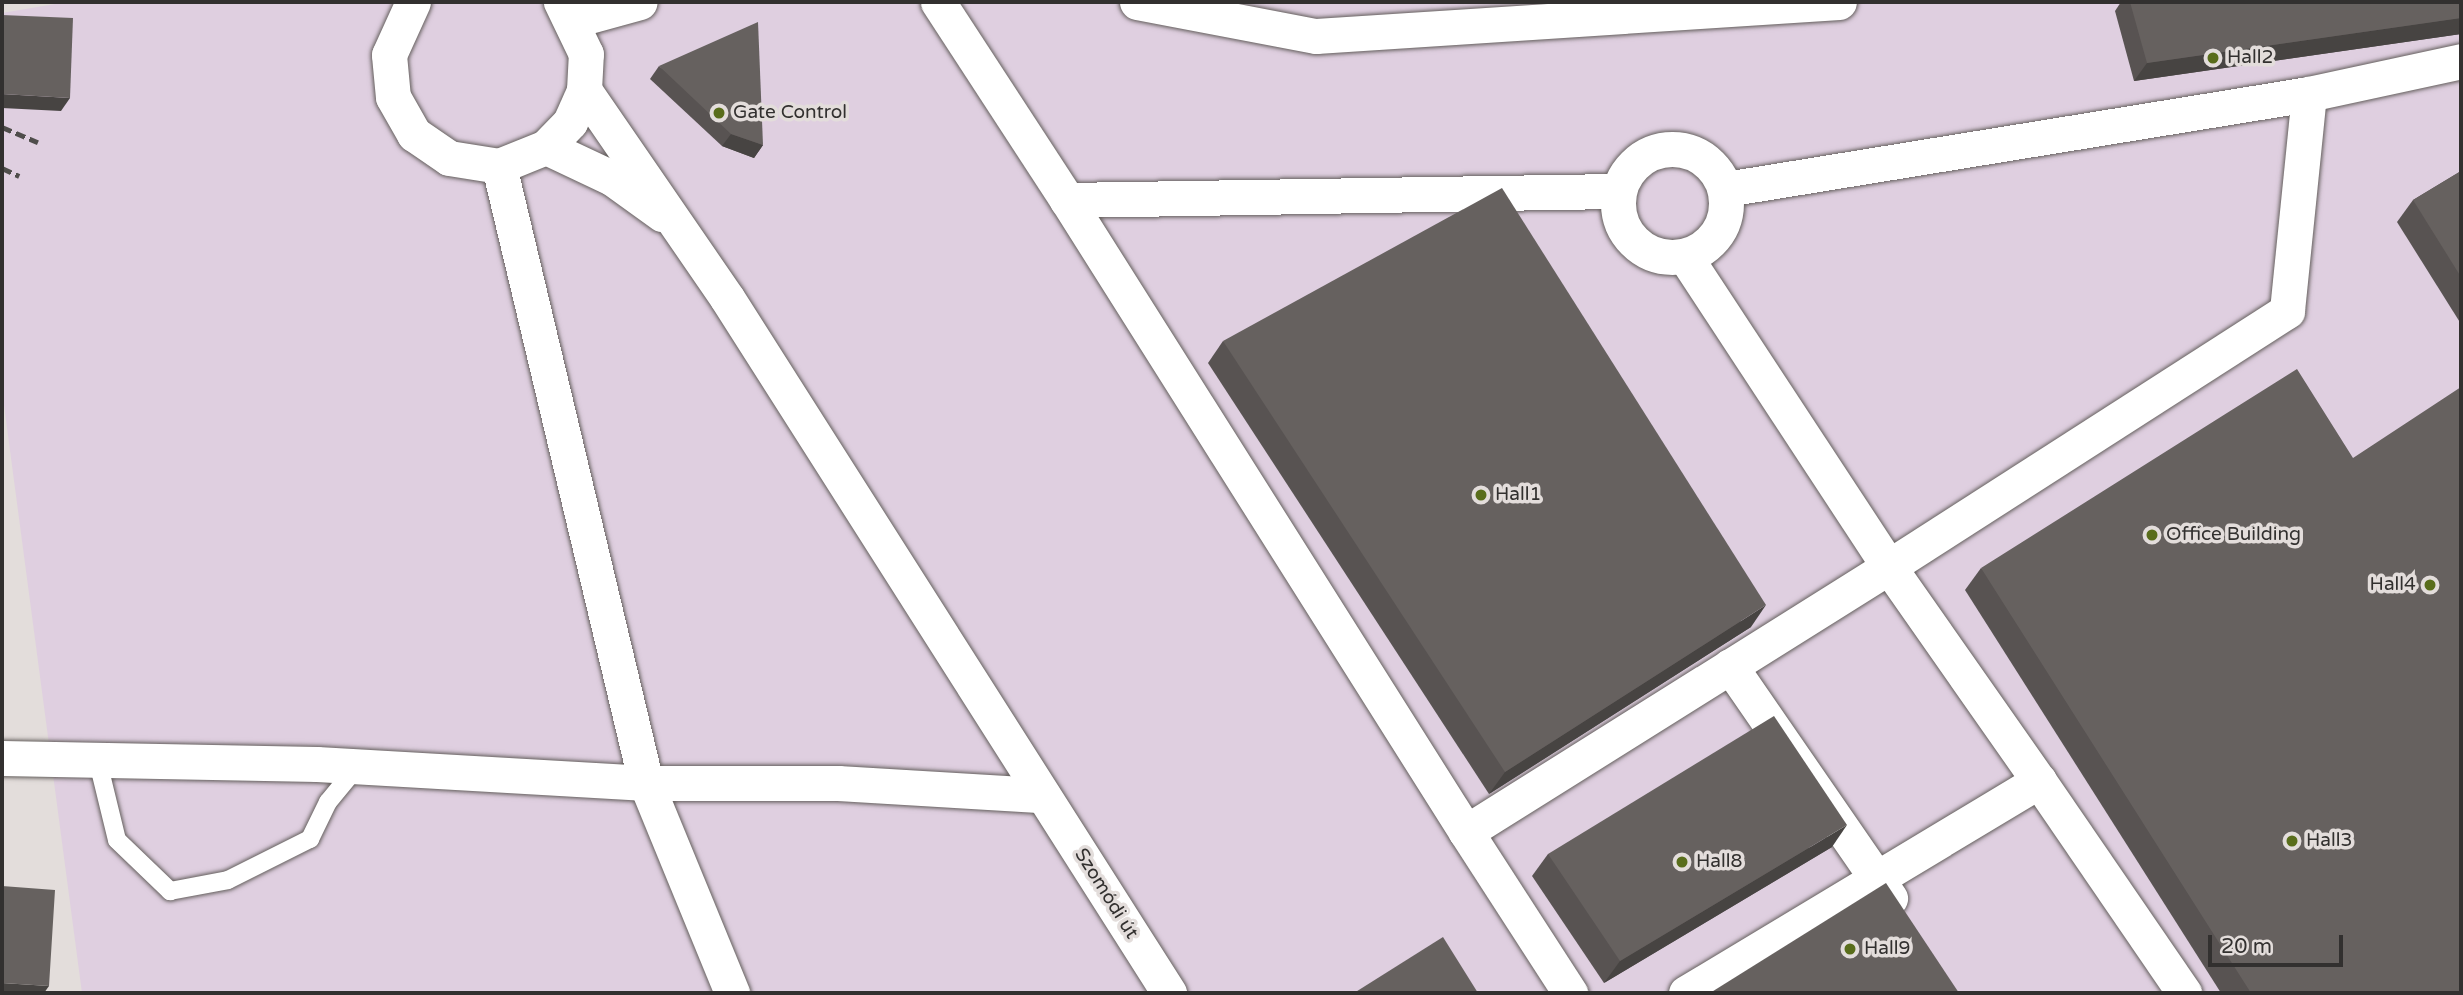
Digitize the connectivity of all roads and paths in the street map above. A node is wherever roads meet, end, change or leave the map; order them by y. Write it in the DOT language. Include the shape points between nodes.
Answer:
graph roads {
  1 [pos="413,2"];
  2 [pos="640,2"];
  3 [pos="938,2"];
  4 [pos="1137,2"];
  5 [pos="1839,2"];
  6 [pos="568,11"];
  7 [pos="2461,61"];
  8 [pos="584,90"];
  9 [pos="2309,93"];
  10 [pos="546,148"];
  11 [pos="499,166"];
  12 [pos="1726,188"];
  13 [pos="1615,191"];
  14 [pos="1067,200"];
  15 [pos="679,226"];
  16 [pos="1686,258"];
  17 [pos="1889,567"];
  18 [pos="1730,666"];
  19 [pos="2,758"];
  20 [pos="97,758"];
  21 [pos="317,764"];
  22 [pos="357,767"];
  23 [pos="2039,781"];
  24 [pos="646,783"];
  25 [pos="1043,795"];
  26 [pos="328,802"];
  27 [pos="1466,832"];
  28 [pos="1877,878"];
  29 [pos="1908,924"];
  30 [pos="732,993"];
  31 [pos="1169,993"];
  32 [pos="1570,993"];
  33 [pos="1686,993"];
  34 [pos="2184,993"];
  1 -- 11 [label="street" via="389,55 393,97 414,134 449,159"];
  2 -- 6 [label="street"];
  3 -- 14 [label="street"];
  4 -- 5 [label="street" via="1316,36"];
  6 -- 8 [label="street" via="586,54"];
  7 -- 9 [label="street"];
  8 -- 10 [label="street" via="570,122"];
  8 -- 15 [label="street, Szomódi út"];
  9 -- 12 [label="street"];
  9 -- 17 [label="street" via="2287,311"];
  10 -- 11 [label="street"];
  10 -- 15 [label="street" via="612,178"];
  11 -- 24 [label="street"];
  12 -- 13 [label="street" via="1707,162 1672,147 1638,155"];
  12 -- 16 [label="street" via="1723,225 1709,246"];
  13 -- 14 [label="street"];
  13 -- 16 [label="street" via="1623,228 1650,254"];
  14 -- 27 [label="street"];
  15 -- 25 [label="street, Szomódi út"];
  16 -- 17 [label="street"];
  17 -- 18 [label="street"];
  17 -- 23 [label="street"];
  18 -- 27 [label="street"];
  18 -- 28 [label="street"];
  19 -- 20 [label="street"];
  20 -- 21 [label="street"];
  20 -- 26 [label="lane" via="117,840 170,891 228,880 310,839"];
  21 -- 22 [label="street"];
  21 -- 26 [label="lane"];
  22 -- 24 [label="street"];
  22 -- 26 [label="lane"];
  23 -- 28 [label="street"];
  23 -- 34 [label="street"];
  24 -- 25 [label="street" via="838,783"];
  24 -- 30 [label="street"];
  25 -- 31 [label="street, Szomódi út"];
  27 -- 32 [label="street"];
  28 -- 29 [label="street"];
  28 -- 33 [label="street"];
}
